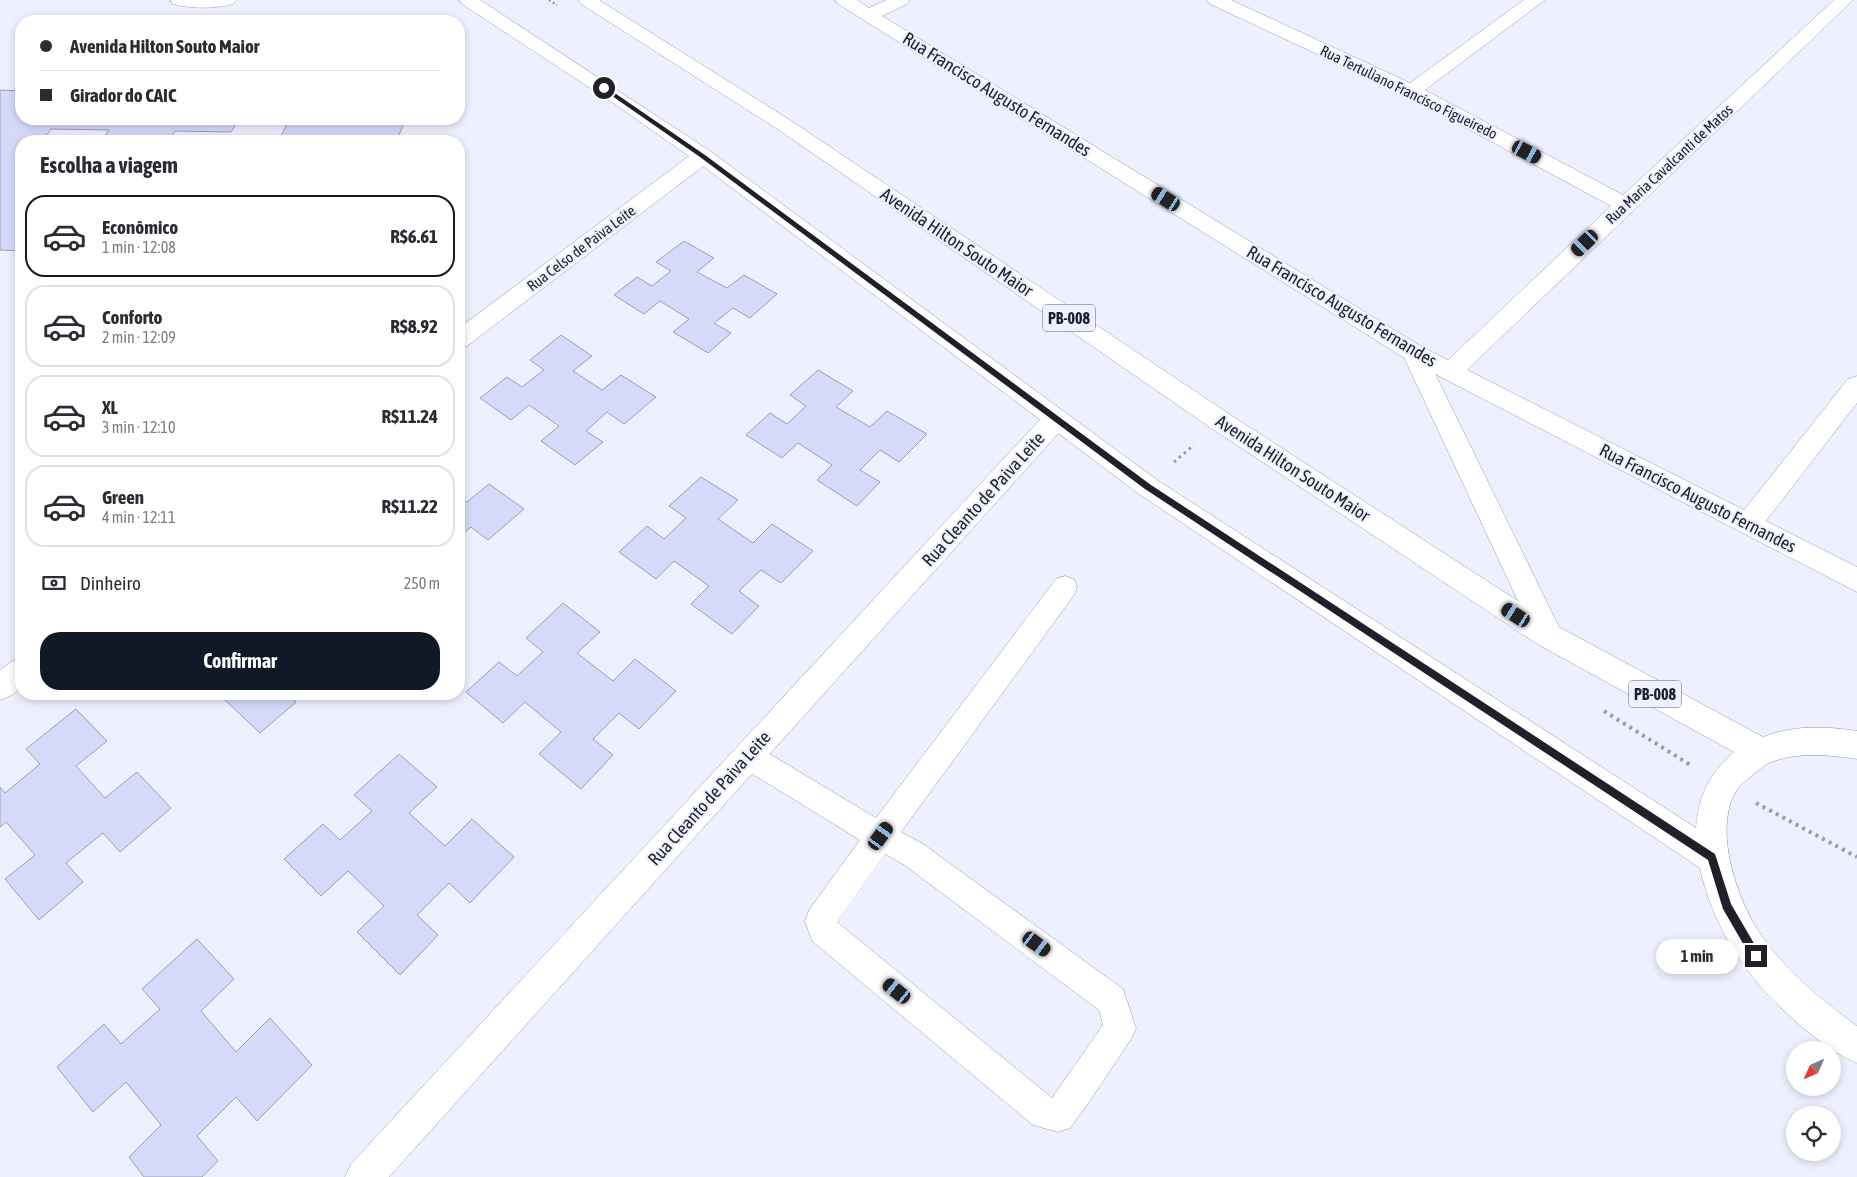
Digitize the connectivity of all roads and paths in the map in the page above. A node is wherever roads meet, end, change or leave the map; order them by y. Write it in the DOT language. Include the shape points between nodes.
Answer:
graph roads {
  1 [pos="179,0"];
  2 [pos="227,0"];
  3 [pos="468,0"];
  4 [pos="844,0"];
  5 [pos="901,0"];
  6 [pos="1536,0"];
  7 [pos="1844,0"];
  8 [pos="589,1"];
  9 [pos="1219,1"];
  10 [pos="869,15"];
  11 [pos="1412,91"];
  12 [pos="703,156"];
  13 [pos="1625,204"];
  14 [pos="465,335"];
  15 [pos="1414,353"];
  16 [pos="1451,371"];
  17 [pos="1857,385"];
  18 [pos="1055,420"];
  19 [pos="1220,421"];
  20 [pos="1148,487"];
  21 [pos="1748,524"];
  22 [pos="1857,580"];
  23 [pos="1066,587"];
  24 [pos="1549,636"];
  25 [pos="15,676"];
  26 [pos="0,687"];
  27 [pos="1857,745"];
  28 [pos="1760,751"];
  29 [pos="748,756"];
  30 [pos="881,836"];
  31 [pos="1712,857"];
  32 [pos="1857,1046"];
  33 [pos="364,1177"];
  1 -- 2 [label="street"];
  3 -- 12 [label="street"];
  4 -- 10 [label="street, Rua Francisco Augusto Fernandes"];
  5 -- 10 [label="street"];
  6 -- 11 [label="street"];
  7 -- 13 [label="street, Rua Maria Cavalcanti de Matos"];
  8 -- 19 [label="street, Avenida Hilton Souto Maior / PB-008" via="786,126"];
  9 -- 11 [label="street, Rua Tertuliano Francisco Figueiredo"];
  10 -- 15 [label="street, Rua Francisco Augusto Fernandes"];
  11 -- 13 [label="street, Rua Tertuliano Francisco Figueiredo"];
  12 -- 14 [label="street, Rua Celso de Paiva Leite"];
  12 -- 18 [label="street"];
  13 -- 16 [label="street, Rua Maria Cavalcanti de Matos"];
  15 -- 16 [label="street, Rua Francisco Augusto Fernandes"];
  15 -- 24 [label="street"];
  16 -- 21 [label="street, Rua Francisco Augusto Fernandes"];
  17 -- 21 [label="street"];
  18 -- 20 [label="street"];
  18 -- 29 [label="street, Rua Cleanto de Paiva Leite"];
  19 -- 20 [label="path"];
  19 -- 24 [label="street, Avenida Hilton Souto Maior / PB-008"];
  20 -- 31 [label="street"];
  21 -- 22 [label="street, Rua Francisco Augusto Fernandes"];
  23 -- 30 [label="lane"];
  24 -- 28 [label="street, PB-008"];
  25 -- 26 [label="street"];
  27 -- 28 [label="street" via="1830,740 1792,741"];
  28 -- 31 [label="street" via="1736,768 1719,792 1711,822"];
  29 -- 30 [label="lane"];
  29 -- 33 [label="street, Rua Cleanto de Paiva Leite"];
  30 -- 30 [label="lane" via="913,854 1112,1000 1120,1028 1058,1116 1045,1112 823,930 820,921"];
  31 -- 32 [label="street" via="1727,906 1756,956 1800,1004"];
}
